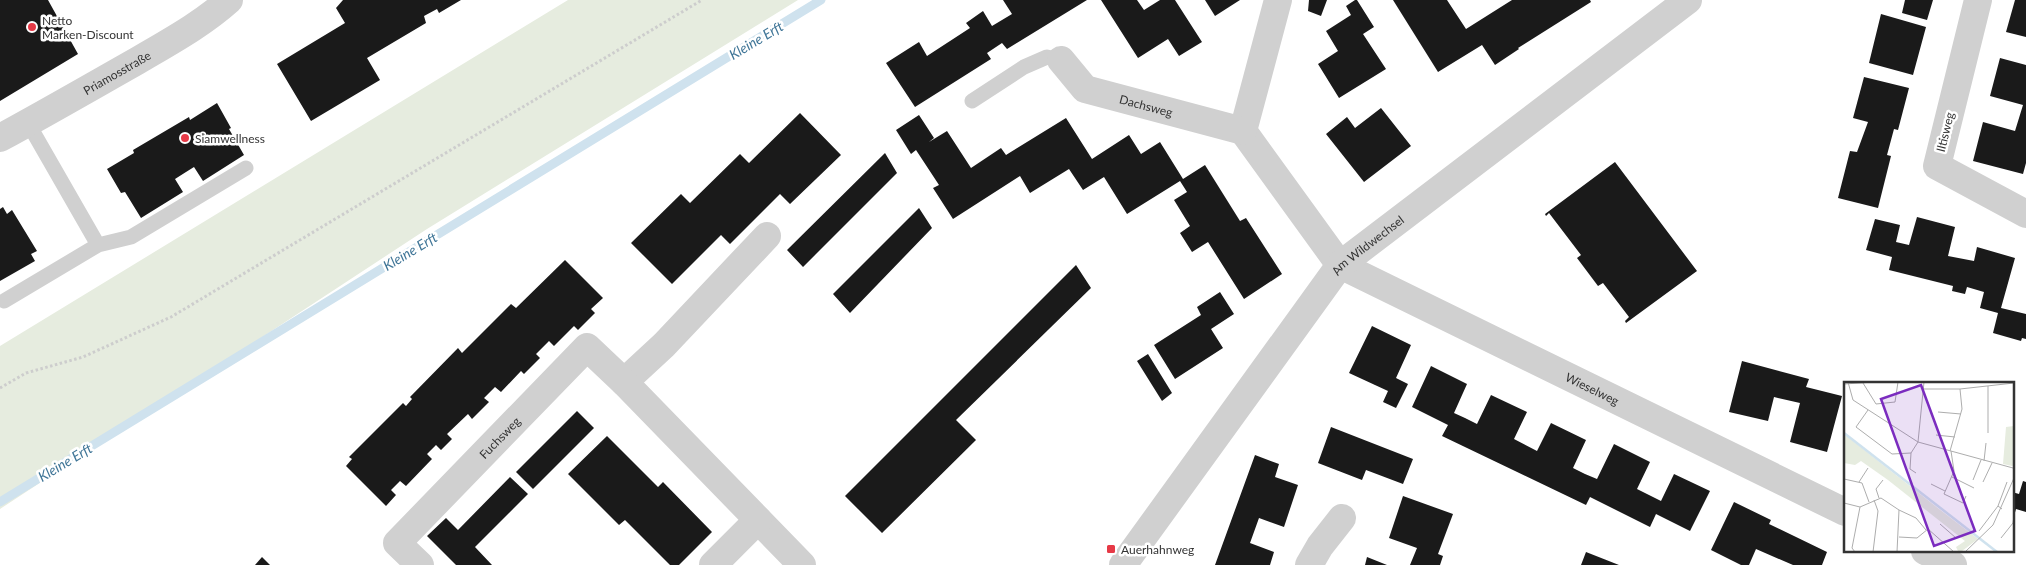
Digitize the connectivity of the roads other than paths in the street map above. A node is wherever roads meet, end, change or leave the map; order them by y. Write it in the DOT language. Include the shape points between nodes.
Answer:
graph roads {
  1 [pos="229,0"];
  2 [pos="1278,0"];
  3 [pos="1688,0"];
  4 [pos="1978,0"];
  5 [pos="1061,60"];
  6 [pos="972,101"];
  7 [pos="28,123"];
  8 [pos="1244,131"];
  9 [pos="0,138"];
  10 [pos="246,168"];
  11 [pos="2026,214"];
  12 [pos="767,236"];
  13 [pos="98,245"];
  14 [pos="1340,265"];
  15 [pos="4,301"];
  16 [pos="624,382"];
  17 [pos="1844,512"];
  18 [pos="1342,518"];
  19 [pos="758,520"];
  20 [pos="1927,552"];
  21 [pos="420,565"];
  22 [pos="713,565"];
  23 [pos="802,565"];
  24 [pos="1123,565"];
  25 [pos="1309,565"];
  26 [pos="1953,565"];
  1 -- 7 [label="street, Priamosstraße" via="203,22"];
  2 -- 8 [label="street"];
  3 -- 14 [label="street, Am Wildwechsel"];
  4 -- 11 [label="street, Iltisweg" via="1937,166"];
  5 -- 6 [label="lane" via="1047,57 1024,67"];
  5 -- 8 [label="street, Dachsweg" via="1085,89"];
  7 -- 9 [label="street, Priamosstraße"];
  7 -- 13 [label="lane"];
  8 -- 14 [label="street"];
  10 -- 13 [label="lane" via="131,238"];
  12 -- 16 [label="street" via="664,345"];
  13 -- 15 [label="lane"];
  14 -- 17 [label="street, Wieselweg"];
  14 -- 24 [label="street, Am Wildwechsel"];
  16 -- 19 [label="street, Fuchsweg"];
  16 -- 21 [label="street, Fuchsweg" via="587,347 397,542"];
  18 -- 25 [label="street"];
  19 -- 22 [label="street"];
  19 -- 23 [label="street, Fuchsweg"];
  20 -- 26 [label="street"];
}
